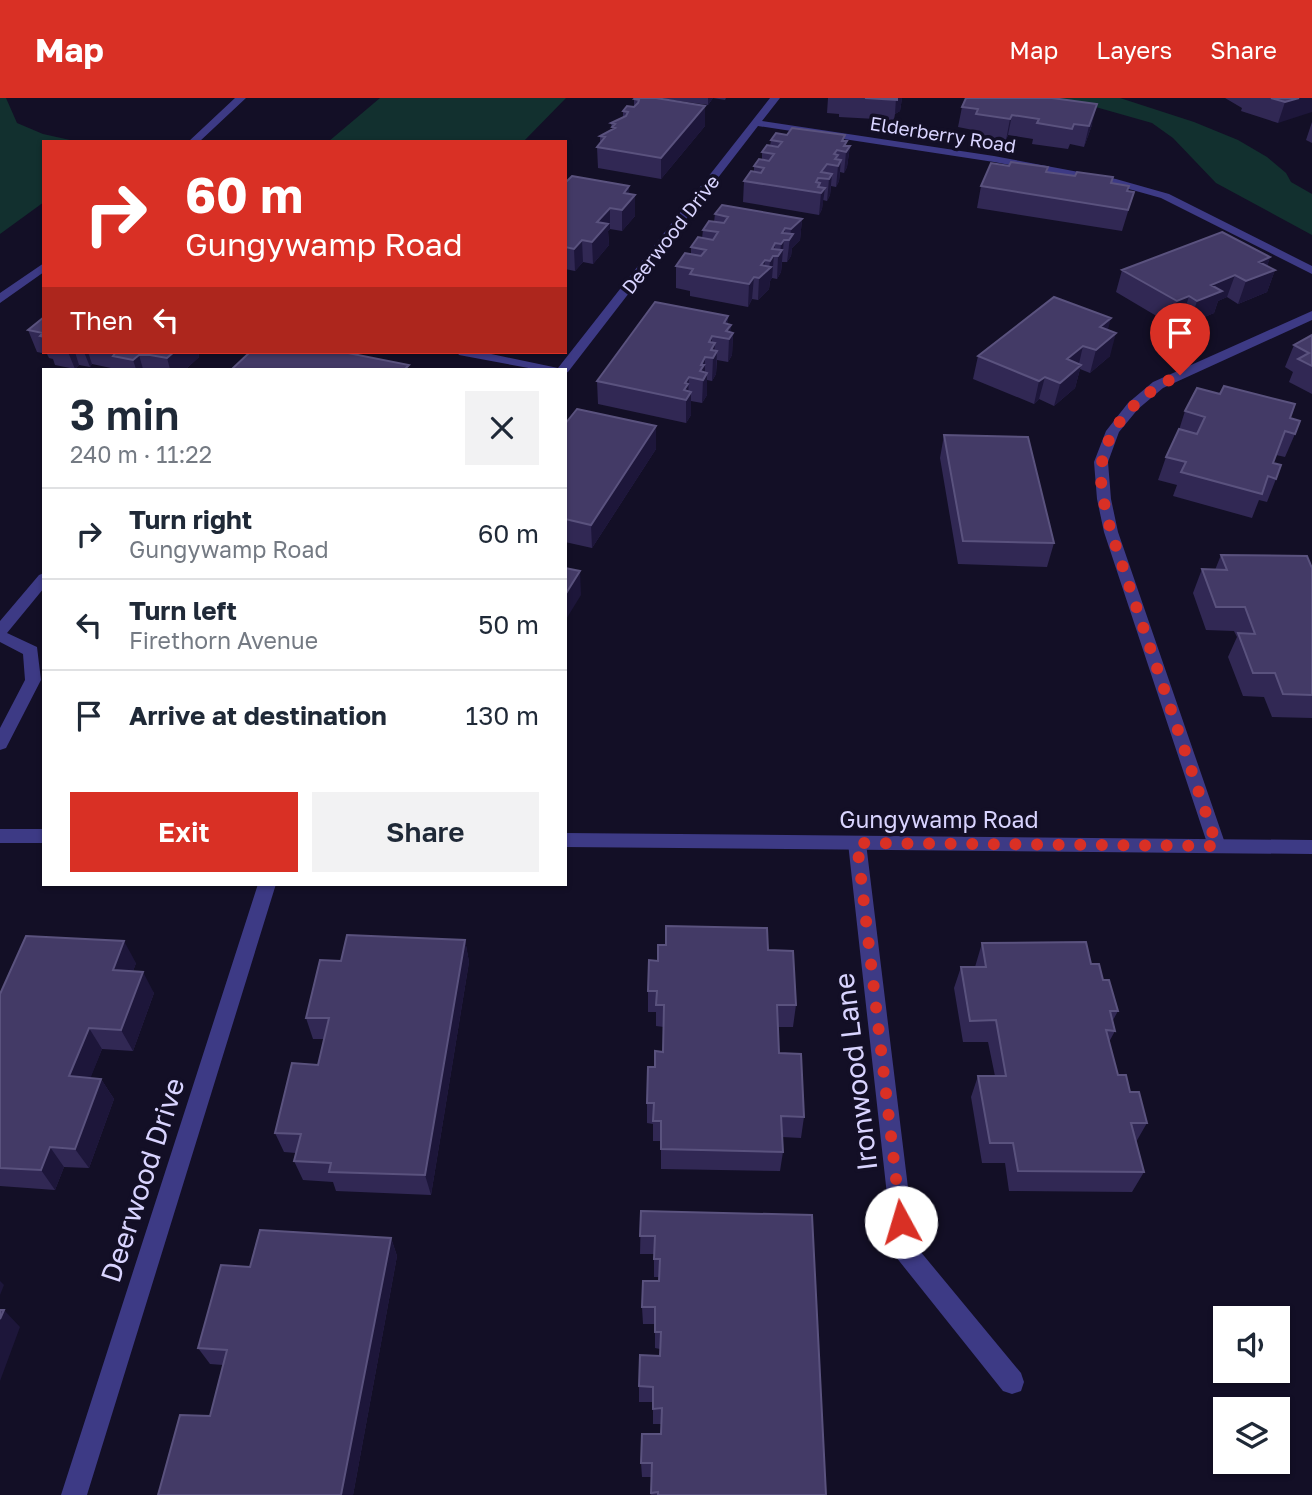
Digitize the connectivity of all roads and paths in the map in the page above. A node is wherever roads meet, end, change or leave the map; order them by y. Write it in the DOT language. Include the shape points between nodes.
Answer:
graph roads {
  1 [pos="241,98"];
  2 [pos="775,98"];
  3 [pos="757,123"];
  4 [pos="195,140"];
  5 [pos="42,268"];
  6 [pos="1312,271"];
  7 [pos="0,299"];
  8 [pos="1312,314"];
  9 [pos="474,354"];
  10 [pos="548,368"];
  11 [pos="565,368"];
  12 [pos="42,581"];
  13 [pos="0,634"];
  14 [pos="0,744"];
  15 [pos="0,836"];
  16 [pos="42,836"];
  17 [pos="567,840"];
  18 [pos="857,843"];
  19 [pos="1217,846"];
  20 [pos="1312,847"];
  21 [pos="266,886"];
  22 [pos="1012,1382"];
  23 [pos="74,1495"];
  1 -- 4 [label="street"];
  2 -- 3 [label="street, Deerwood Drive"];
  3 -- 6 [label="street, Elderberry Road" via="1112,181 1165,196"];
  3 -- 11 [label="street, Deerwood Drive"];
  5 -- 7 [label="street"];
  8 -- 19 [label="street" via="1158,385 1113,431 1101,462 1111,532"];
  9 -- 10 [label="street"];
  12 -- 13 [label="street"];
  13 -- 14 [label="street" via="31,651 33,680"];
  15 -- 16 [label="street"];
  17 -- 18 [label="street, Gungywamp Road"];
  18 -- 19 [label="street, Gungywamp Road"];
  18 -- 22 [label="street, Ironwood Lane" via="904,1249"];
  19 -- 20 [label="street, Gungywamp Road"];
  21 -- 23 [label="street, Deerwood Drive"];
}
